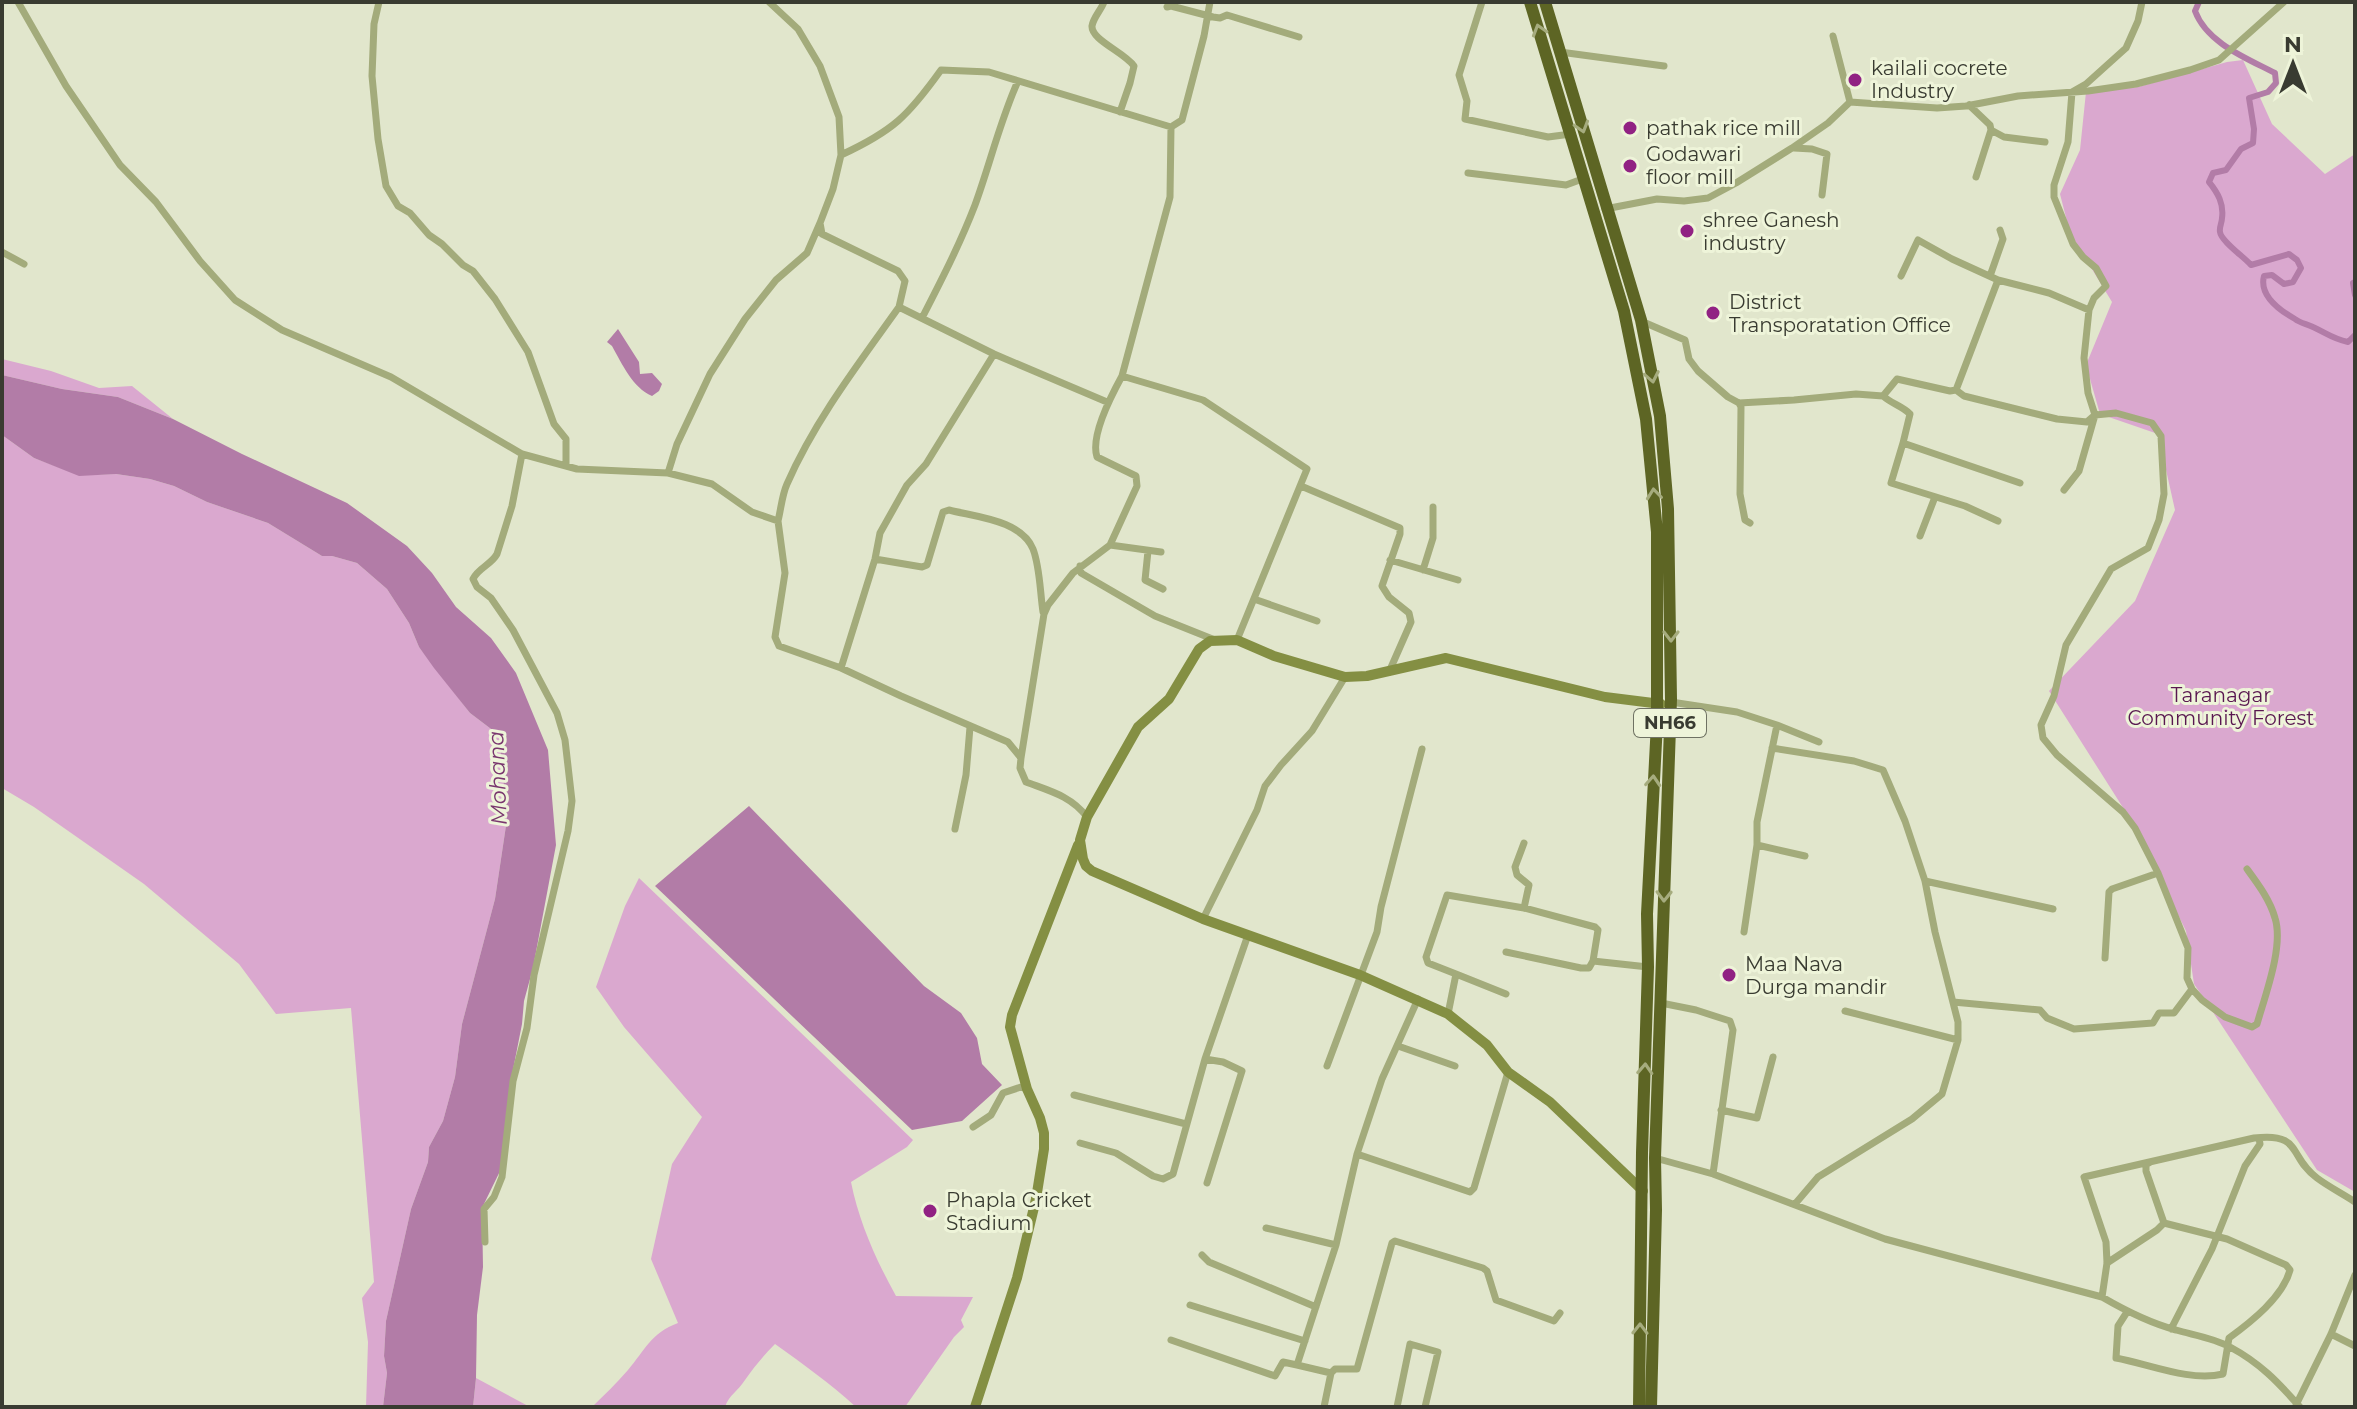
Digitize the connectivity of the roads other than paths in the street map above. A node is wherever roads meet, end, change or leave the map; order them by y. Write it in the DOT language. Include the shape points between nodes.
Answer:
graph roads {
  1 [pos="18,2"];
  2 [pos="379,2"];
  3 [pos="769,2"];
  4 [pos="1104,2"];
  5 [pos="1210,2"];
  6 [pos="1482,2"];
  7 [pos="1530,2"];
  8 [pos="1545,2"];
  9 [pos="2142,2"];
  10 [pos="2284,2"];
  11 [pos="1167,7"];
  12 [pos="1207,14"];
  13 [pos="1833,36"];
  14 [pos="1299,37"];
  15 [pos="1560,52"];
  16 [pos="1664,66"];
  17 [pos="1018,81"];
  18 [pos="2072,92"];
  19 [pos="1850,102"];
  20 [pos="1969,105"];
  21 [pos="1120,112"];
  22 [pos="1171,127"];
  23 [pos="1991,130"];
  24 [pos="1571,134"];
  25 [pos="2045,142"];
  26 [pos="1792,148"];
  27 [pos="841,155"];
  28 [pos="1468,173"];
  29 [pos="1976,177"];
  30 [pos="1585,178"];
  31 [pos="1822,195"];
  32 [pos="1601,210"];
  33 [pos="820,223"];
  34 [pos="2000,230"];
  35 [pos="2,252"];
  36 [pos="24,264"];
  37 [pos="1901,276"];
  38 [pos="1994,278"];
  39 [pos="899,307"];
  40 [pos="2089,310"];
  41 [pos="922,318"];
  42 [pos="1641,320"];
  43 [pos="994,354"];
  44 [pos="1122,376"];
  45 [pos="1956,390"];
  46 [pos="1883,396"];
  47 [pos="1107,402"];
  48 [pos="1739,403"];
  49 [pos="2095,415"];
  50 [pos="1903,443"];
  51 [pos="522,454"];
  52 [pos="566,466"];
  53 [pos="668,473"];
  54 [pos="2020,483"];
  55 [pos="1301,486"];
  56 [pos="2064,490"];
  57 [pos="1935,497"];
  58 [pos="1433,507"];
  59 [pos="778,521"];
  60 [pos="1998,521"];
  61 [pos="1750,523"];
  62 [pos="1920,536"];
  63 [pos="1110,545"];
  64 [pos="1148,551"];
  65 [pos="1161,552"];
  66 [pos="875,559"];
  67 [pos="1390,560"];
  68 [pos="1080,566"];
  69 [pos="1423,570"];
  70 [pos="1458,580"];
  71 [pos="1163,589"];
  72 [pos="1254,599"];
  73 [pos="1044,614"];
  74 [pos="1317,621"];
  75 [pos="1215,640"];
  76 [pos="1237,640"];
  77 [pos="841,668"];
  78 [pos="1389,672"];
  79 [pos="1345,677"];
  80 [pos="1671,702"];
  81 [pos="1657,704"];
  82 [pos="1777,725"];
  83 [pos="970,727"];
  84 [pos="1819,742"];
  85 [pos="1772,748"];
  86 [pos="1422,749"];
  87 [pos="1021,758"];
  88 [pos="1087,817"];
  89 [pos="955,829"];
  90 [pos="1080,840"];
  91 [pos="1524,843"];
  92 [pos="1757,845"];
  93 [pos="1805,856"];
  94 [pos="2247,869"];
  95 [pos="2158,873"];
  96 [pos="1925,881"];
  97 [pos="1524,908"];
  98 [pos="2053,909"];
  99 [pos="1203,919"];
  100 [pos="1744,932"];
  101 [pos="1248,935"];
  102 [pos="1506,952"];
  103 [pos="2105,958"];
  104 [pos="1593,961"];
  105 [pos="1648,967"];
  106 [pos="1456,974"];
  107 [pos="1360,975"];
  108 [pos="2192,989"];
  109 [pos="1506,994"];
  110 [pos="1418,999"];
  111 [pos="1953,1002"];
  112 [pos="1661,1003"];
  113 [pos="1845,1011"];
  114 [pos="1448,1014"];
  115 [pos="1958,1040"];
  116 [pos="1398,1046"];
  117 [pos="1773,1057"];
  118 [pos="1205,1059"];
  119 [pos="1327,1066"];
  120 [pos="1455,1066"];
  121 [pos="1508,1072"];
  122 [pos="1027,1089"];
  123 [pos="1074,1095"];
  124 [pos="1721,1110"];
  125 [pos="1186,1124"];
  126 [pos="973,1127"];
  127 [pos="2259,1138"];
  128 [pos="1080,1143"];
  129 [pos="1357,1154"];
  130 [pos="1655,1158"];
  131 [pos="2149,1163"];
  132 [pos="1713,1174"];
  133 [pos="1207,1183"];
  134 [pos="1643,1191"];
  135 [pos="2355,1202"];
  136 [pos="1795,1204"];
  137 [pos="2164,1223"];
  138 [pos="1266,1228"];
  139 [pos="2216,1237"];
  140 [pos="485,1242"];
  141 [pos="1336,1245"];
  142 [pos="1202,1255"];
  143 [pos="2107,1263"];
  144 [pos="2355,1275"];
  145 [pos="2102,1297"];
  146 [pos="1190,1305"];
  147 [pos="1316,1307"];
  148 [pos="2127,1312"];
  149 [pos="1560,1313"];
  150 [pos="2171,1329"];
  151 [pos="2331,1334"];
  152 [pos="1171,1340"];
  153 [pos="1305,1341"];
  154 [pos="2226,1344"];
  155 [pos="2355,1346"];
  156 [pos="1297,1365"];
  157 [pos="1331,1373"];
  158 [pos="2297,1406"];
  159 [pos="975,1407"];
  160 [pos="1324,1407"];
  161 [pos="1397,1407"];
  162 [pos="1425,1407"];
  163 [pos="1639,1407"];
  164 [pos="1651,1407"];
  1 -- 51 [label="street" via="120,165 235,300 282,330 391,377"];
  2 -- 52 [label="street" via="372,76 386,186 398,206 473,271 503,312 528,352 554,424 566,439"];
  3 -- 27 [label="street" via="798,29 820,66 839,117"];
  4 -- 21 [label="street" via="1092,31 1134,66"];
  5 -- 12 [label="street"];
  6 -- 24 [label="street" via="1459,75 1467,101 1465,119 1548,137"];
  24 -- 7 [label="highway, NH66, one-way"];
  8 -- 15 [label="highway, NH66"];
  9 -- 18 [label="street" via="2126,48"];
  10 -- 18 [label="street" via="2219,60 2136,84"];
  11 -- 12 [label="street"];
  12 -- 14 [label="street"];
  12 -- 22 [label="street" via="1182,120"];
  13 -- 19 [label="street"];
  15 -- 16 [label="street"];
  15 -- 32 [label="highway, NH66, one-way"];
  17 -- 21 [label="street"];
  17 -- 27 [label="street" via="989,72 941,70 899,123"];
  17 -- 41 [label="street" via="975,204"];
  18 -- 20 [label="street"];
  18 -- 40 [label="street" via="2068,142 2054,197 2073,244 2106,286"];
  19 -- 20 [label="street"];
  19 -- 26 [label="street"];
  20 -- 23 [label="street"];
  21 -- 22 [label="street"];
  22 -- 44 [label="street" via="1170,197"];
  23 -- 25 [label="street" via="2004,137"];
  23 -- 29 [label="street"];
  24 -- 30 [label="highway, NH66"];
  26 -- 31 [label="street" via="1827,154"];
  26 -- 32 [label="street" via="1708,198 1657,199"];
  27 -- 33 [label="street"];
  28 -- 30 [label="street" via="1566,185"];
  30 -- 32 [label="highway, NH66"];
  32 -- 42 [label="highway, NH66"];
  81 -- 32 [label="highway, NH66, one-way" via="1657,532 1646,419"];
  33 -- 39 [label="street" via="822,234 898,271 905,281"];
  33 -- 53 [label="street" via="807,253 776,280 710,374"];
  34 -- 38 [label="street" via="2003,239"];
  35 -- 36 [label="street"];
  37 -- 38 [label="street" via="1918,240"];
  38 -- 40 [label="street"];
  38 -- 45 [label="street"];
  39 -- 41 [label="street"];
  39 -- 59 [label="street" via="803,453 785,487"];
  40 -- 49 [label="street" via="2084,358"];
  41 -- 43 [label="street"];
  42 -- 48 [label="street" via="1685,340 1698,371"];
  42 -- 80 [label="highway, NH66, one-way" via="1660,416 1668,509"];
  43 -- 47 [label="street"];
  43 -- 66 [label="street" via="894,507 880,533"];
  44 -- 47 [label="street"];
  44 -- 55 [label="street" via="1203,400 1307,469"];
  45 -- 46 [label="street" via="1897,379"];
  45 -- 49 [label="street" via="2057,419 2087,422"];
  46 -- 48 [label="street"];
  46 -- 50 [label="street" via="1910,414"];
  47 -- 63 [label="street" via="1097,457 1136,476 1137,486"];
  48 -- 61 [label="street" via="1740,494"];
  49 -- 56 [label="street" via="2079,471"];
  49 -- 95 [label="street" via="2116,413 2152,423 2161,436 2164,494 2148,548 2111,569 2066,645 2041,725 2043,738 2057,755 2135,828"];
  50 -- 54 [label="street"];
  50 -- 57 [label="street" via="1891,483"];
  51 -- 52 [label="street"];
  51 -- 140 [label="street" via="497,554 473,579 513,630 557,713 572,801 513,1081 502,1177 484,1209"];
  52 -- 53 [label="street"];
  53 -- 59 [label="street" via="712,484 752,512"];
  55 -- 67 [label="street" via="1400,528"];
  55 -- 72 [label="street"];
  57 -- 60 [label="street"];
  57 -- 62 [label="street"];
  58 -- 69 [label="street" via="1433,538"];
  59 -- 77 [label="street" via="785,573 775,637 779,646"];
  63 -- 64 [label="street"];
  63 -- 68 [label="street"];
  64 -- 65 [label="street"];
  64 -- 71 [label="street" via="1145,580"];
  66 -- 73 [label="street" via="927,565 943,512 949,510 1005,525 1034,550"];
  66 -- 77 [label="street"];
  67 -- 69 [label="street"];
  67 -- 78 [label="street" via="1382,586 1409,613 1411,622"];
  68 -- 73 [label="street"];
  68 -- 75 [label="street" via="1081,573 1155,616"];
  69 -- 70 [label="street"];
  72 -- 74 [label="street"];
  72 -- 76 [label="street"];
  73 -- 87 [label="street"];
  75 -- 76 [label="main road"];
  75 -- 88 [label="main road" via="1202,646 1169,699 1138,727"];
  76 -- 79 [label="main road"];
  77 -- 83 [label="street"];
  78 -- 79 [label="main road"];
  78 -- 81 [label="main road" via="1446,658 1605,697"];
  79 -- 99 [label="street" via="1312,731 1265,786"];
  80 -- 81 [label="main road"];
  80 -- 82 [label="street" via="1737,712"];
  80 -- 112 [label="highway, NH66, one-way"];
  105 -- 81 [label="highway, NH66, one-way"];
  82 -- 84 [label="street"];
  82 -- 85 [label="street"];
  83 -- 87 [label="street" via="1008,742"];
  83 -- 89 [label="street"];
  85 -- 92 [label="street"];
  85 -- 96 [label="street" via="1883,770"];
  86 -- 107 [label="street" via="1377,932"];
  87 -- 88 [label="street" via="1026,782 1063,795"];
  88 -- 90 [label="main road"];
  90 -- 99 [label="main road" via="1083,859 1092,871"];
  90 -- 122 [label="main road" via="1012,1015 1010,1027"];
  91 -- 97 [label="street" via="1515,867 1529,885"];
  92 -- 93 [label="street"];
  92 -- 100 [label="street"];
  94 -- 108 [label="street" via="2277,921 2278,944 2257,1024 2225,1017"];
  95 -- 103 [label="street" via="2109,892"];
  95 -- 108 [label="street" via="2188,948"];
  96 -- 98 [label="street"];
  96 -- 111 [label="street"];
  97 -- 104 [label="street" via="1595,927"];
  97 -- 106 [label="street" via="1446,896 1426,959"];
  99 -- 101 [label="main road"];
  101 -- 107 [label="main road"];
  101 -- 118 [label="street"];
  102 -- 104 [label="street" via="1581,968 1589,968"];
  104 -- 105 [label="street"];
  134 -- 105 [label="highway, NH66, one-way"];
  106 -- 109 [label="street"];
  106 -- 114 [label="street"];
  107 -- 110 [label="main road"];
  107 -- 119 [label="street"];
  108 -- 111 [label="street" via="2174,1013 2159,1013 2153,1023 2074,1029 2040,1010"];
  110 -- 114 [label="main road"];
  110 -- 116 [label="street"];
  111 -- 115 [label="street"];
  112 -- 124 [label="street" via="1730,1021"];
  112 -- 130 [label="highway, NH66"];
  113 -- 115 [label="street"];
  114 -- 121 [label="main road" via="1487,1045"];
  115 -- 136 [label="street" via="1942,1094 1912,1119 1818,1177"];
  116 -- 120 [label="street"];
  116 -- 129 [label="street"];
  117 -- 124 [label="street" via="1757,1118"];
  118 -- 125 [label="street"];
  118 -- 133 [label="street" via="1242,1071"];
  121 -- 129 [label="street" via="1470,1192"];
  121 -- 134 [label="main road" via="1550,1102"];
  122 -- 126 [label="street" via="1003,1093 991,1115"];
  122 -- 159 [label="main road" via="1044,1133 1036,1199"];
  123 -- 125 [label="street"];
  124 -- 132 [label="street"];
  125 -- 128 [label="street" via="1173,1174 1163,1179 1116,1153"];
  127 -- 131 [label="street"];
  127 -- 135 [label="street" via="2288,1142 2316,1178"];
  127 -- 139 [label="street"];
  129 -- 141 [label="street"];
  130 -- 132 [label="street"];
  130 -- 164 [label="highway, NH66"];
  131 -- 137 [label="street" via="2146,1171"];
  131 -- 143 [label="street" via="2084,1177 2106,1242"];
  132 -- 136 [label="street"];
  163 -- 134 [label="highway, NH66, one-way"];
  136 -- 145 [label="street" via="1885,1239"];
  137 -- 139 [label="street"];
  137 -- 143 [label="street"];
  138 -- 141 [label="street"];
  139 -- 150 [label="street"];
  139 -- 154 [label="street" via="2290,1270 2278,1292"];
  141 -- 147 [label="street"];
  142 -- 147 [label="street"];
  143 -- 145 [label="street"];
  144 -- 151 [label="street"];
  145 -- 148 [label="street"];
  146 -- 153 [label="street"];
  147 -- 153 [label="street"];
  148 -- 150 [label="street"];
  148 -- 154 [label="street" via="2118,1326 2116,1358 2186,1375 2214,1376 2223,1374"];
  149 -- 157 [label="street" via="1554,1321 1496,1300 1483,1268 1395,1241 1357,1369"];
  150 -- 154 [label="street"];
  151 -- 155 [label="street"];
  151 -- 158 [label="street"];
  152 -- 156 [label="street" via="1275,1376 1283,1362"];
  153 -- 156 [label="street"];
  154 -- 158 [label="street" via="2264,1368"];
  156 -- 157 [label="street"];
  157 -- 160 [label="street"];
  161 -- 162 [label="street" via="1410,1344 1438,1352"];
}
